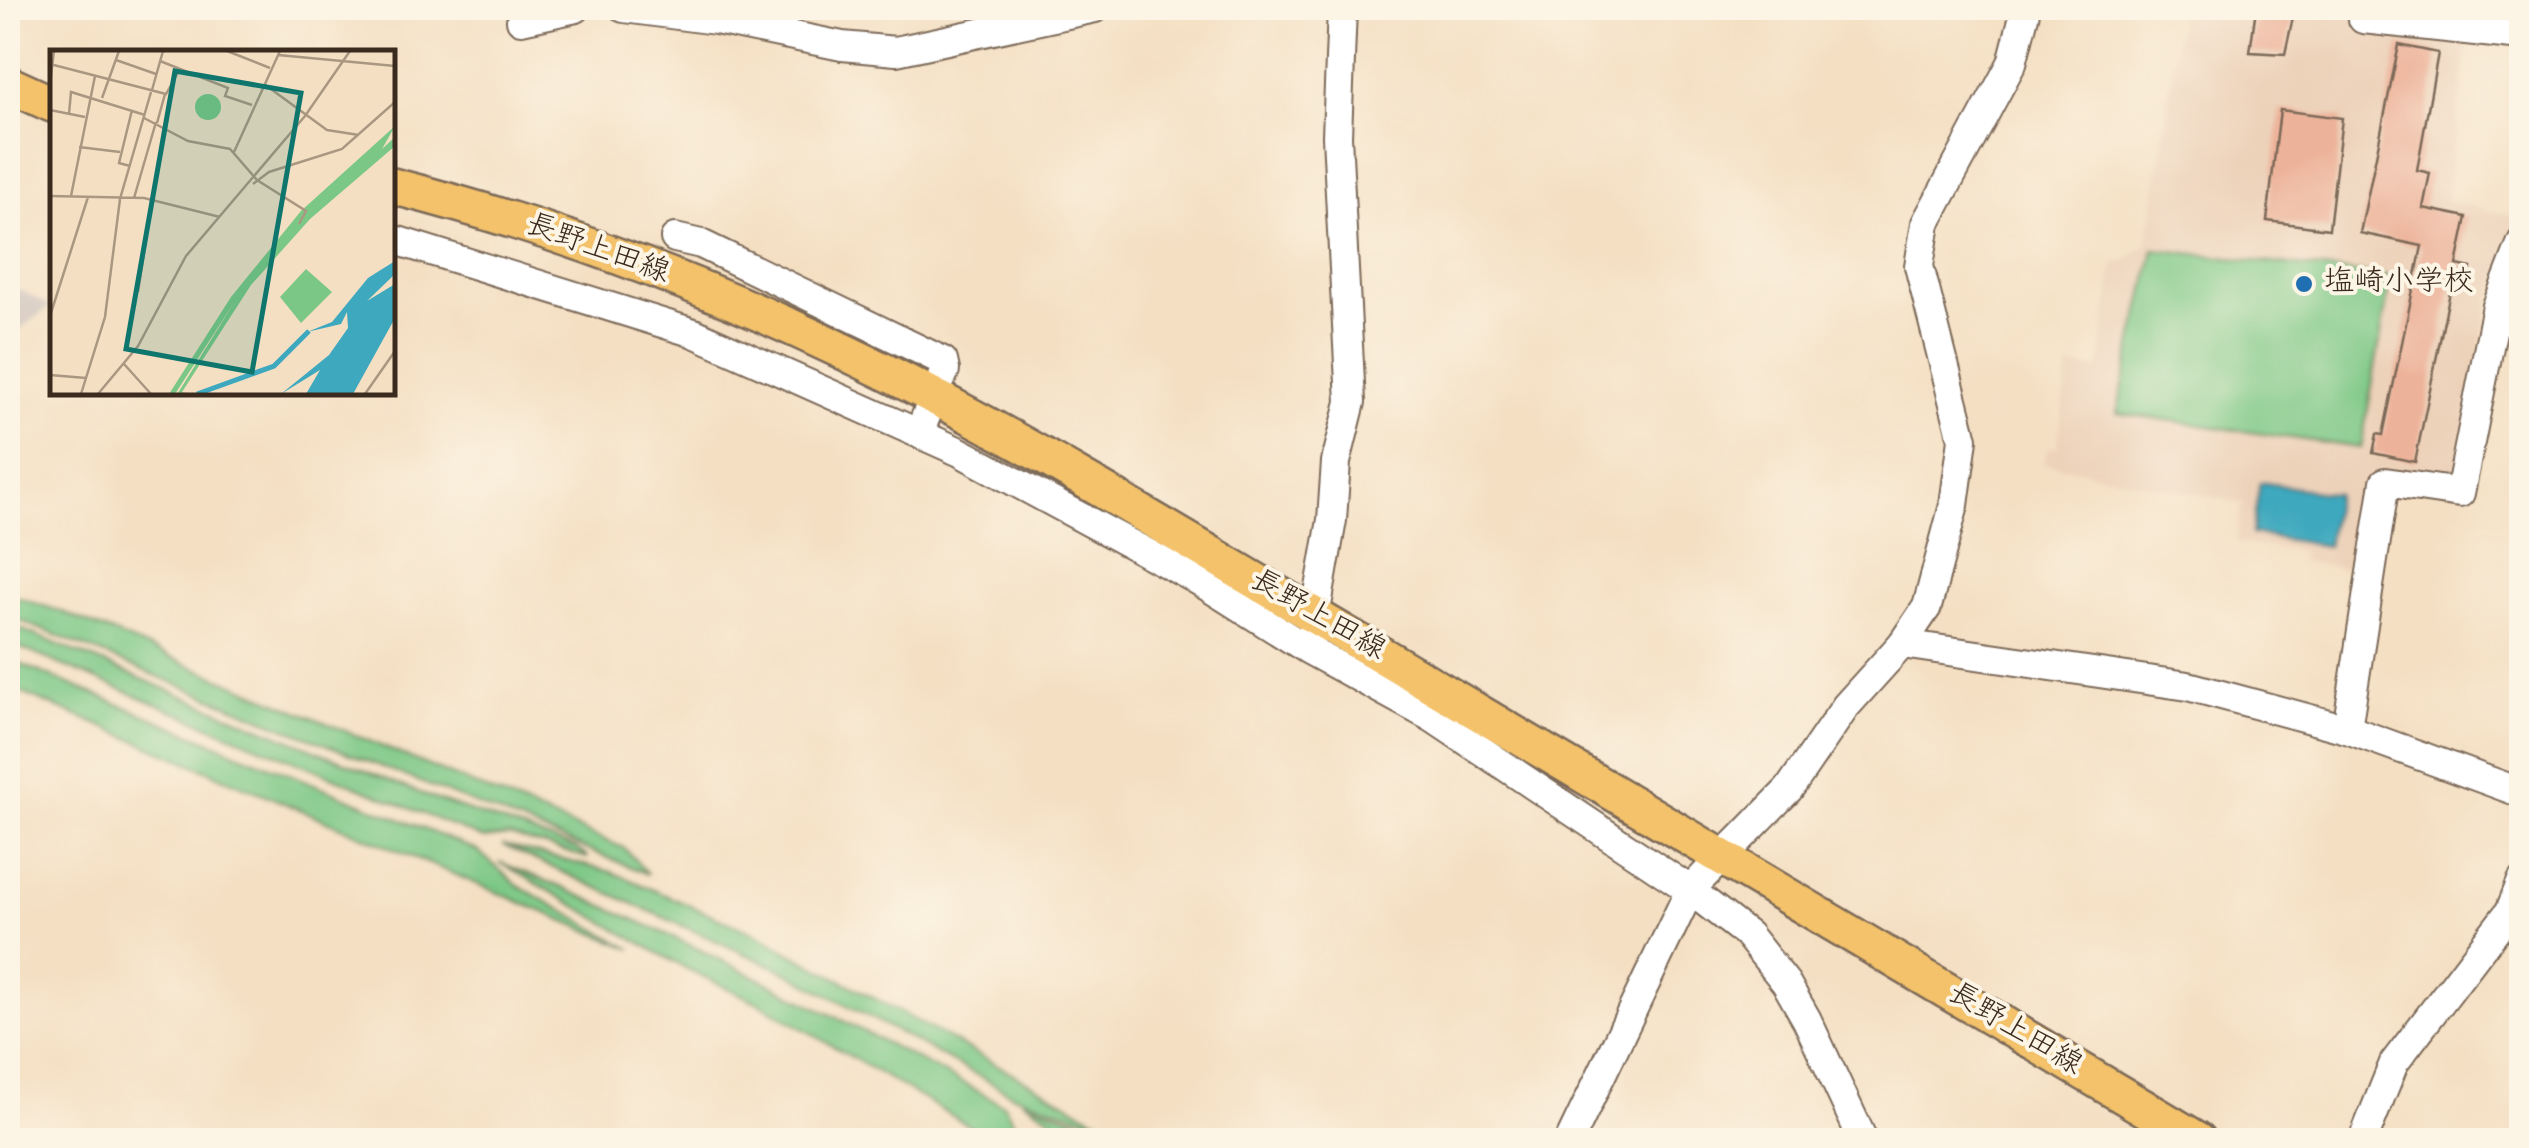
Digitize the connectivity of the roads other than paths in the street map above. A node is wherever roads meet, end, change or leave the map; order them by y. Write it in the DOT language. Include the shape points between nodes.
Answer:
graph roads {
  1 [pos="576,8"];
  2 [pos="624,8"];
  3 [pos="1094,8"];
  4 [pos="1342,8"];
  5 [pos="2026,8"];
  6 [pos="2364,8"];
  7 [pos="520,20"];
  8 [pos="2522,36"];
  9 [pos="8,84"];
  10 [pos="50,103"];
  11 [pos="395,187"];
  12 [pos="675,238"];
  13 [pos="395,240"];
  14 [pos="2522,242"];
  15 [pos="935,397"];
  16 [pos="919,433"];
  17 [pos="1127,525"];
  18 [pos="1313,633"];
  19 [pos="1902,644"];
  20 [pos="2347,729"];
  21 [pos="2522,792"];
  22 [pos="1720,858"];
  23 [pos="2522,881"];
  24 [pos="1690,890"];
  25 [pos="1570,1140"];
  26 [pos="1864,1140"];
  27 [pos="2198,1140"];
  28 [pos="2363,1140"];
  1 -- 7 [label="street"];
  2 -- 3 [label="street" via="896,51"];
  4 -- 18 [label="street" via="1336,136 1352,402 1336,462"];
  5 -- 19 [label="street" via="2012,63 1926,223 1919,266 1964,439 1927,607"];
  6 -- 8 [label="street" via="2363,18"];
  9 -- 10 [label="main road"];
  11 -- 15 [label="main road, 長野上田線" via="664,274"];
  12 -- 15 [label="street" via="943,361"];
  13 -- 16 [label="street" via="694,333"];
  14 -- 20 [label="street" via="2497,306 2460,494 2385,482"];
  15 -- 16 [label="street"];
  15 -- 17 [label="main road, 長野上田線"];
  16 -- 17 [label="street"];
  17 -- 18 [label="main road, 長野上田線"];
  18 -- 22 [label="main road, 長野上田線"];
  18 -- 24 [label="street"];
  19 -- 20 [label="street" via="2188,686"];
  19 -- 22 [label="street" via="1866,680 1789,789"];
  20 -- 21 [label="street"];
  22 -- 24 [label="street"];
  22 -- 27 [label="main road, 長野上田線"];
  23 -- 28 [label="street" via="2510,911 2394,1063"];
  24 -- 25 [label="street"];
  24 -- 26 [label="street" via="1748,934 1786,983"];
}
